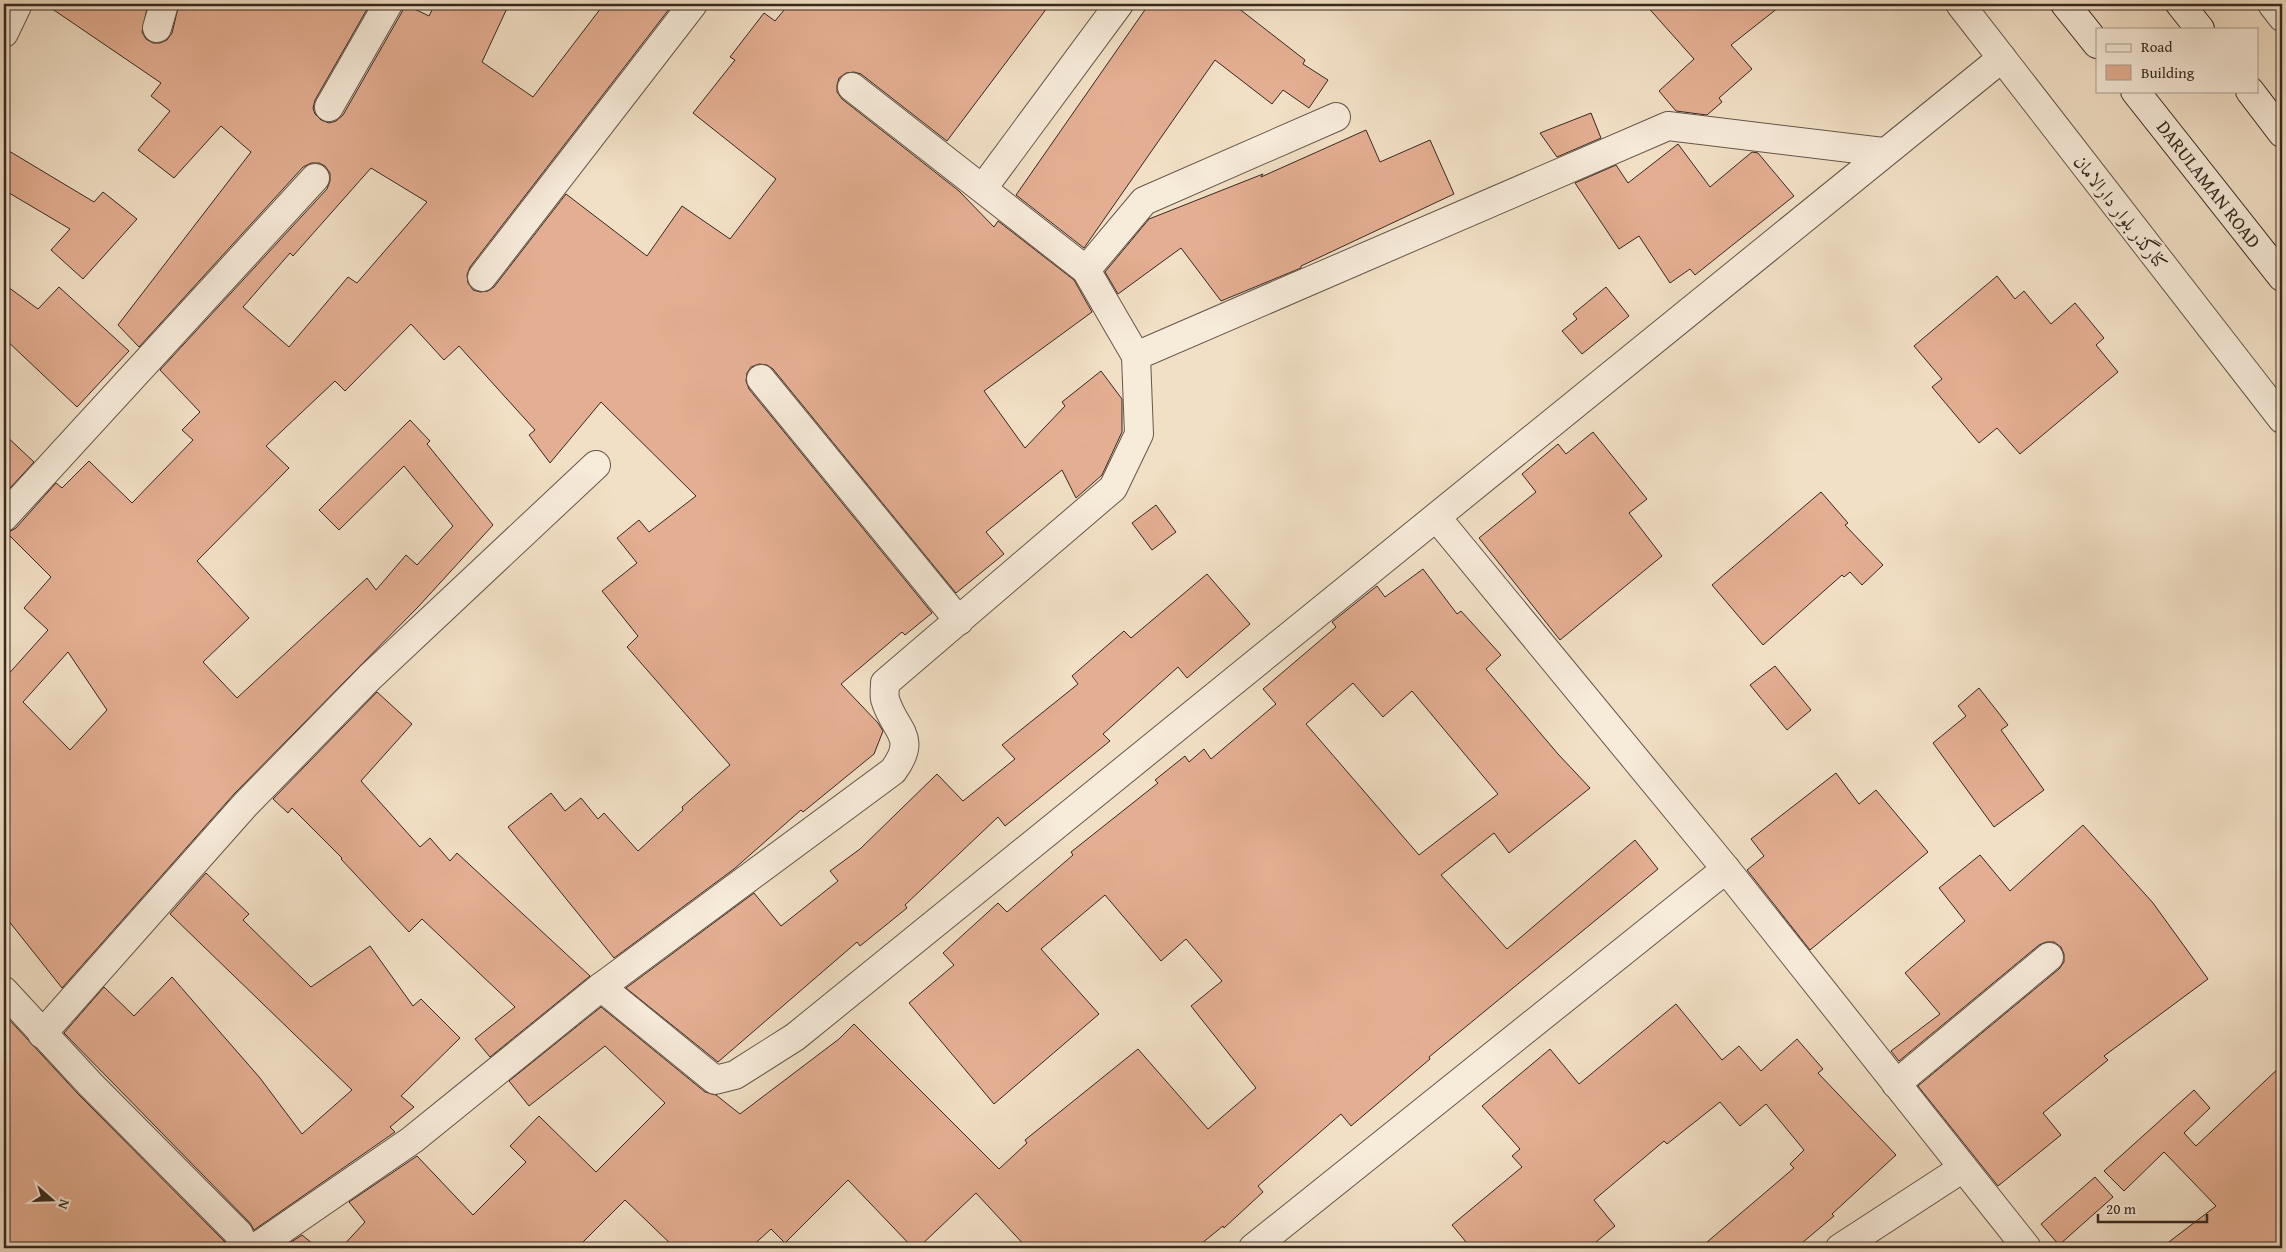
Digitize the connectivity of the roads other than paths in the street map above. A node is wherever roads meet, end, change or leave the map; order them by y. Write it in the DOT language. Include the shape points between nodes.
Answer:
graph roads {
  1 [pos="388,4"];
  2 [pos="693,4"];
  3 [pos="1119,4"];
  4 [pos="1960,4"];
  5 [pos="2065,4"];
  6 [pos="2180,4"];
  7 [pos="2272,4"];
  8 [pos="17,6"];
  9 [pos="2282,17"];
  10 [pos="2199,28"];
  11 [pos="4,34"];
  12 [pos="2096,43"];
  13 [pos="2002,58"];
  14 [pos="852,87"];
  15 [pos="2136,92"];
  16 [pos="2251,92"];
  17 [pos="329,107"];
  18 [pos="1336,117"];
  19 [pos="2282,133"];
  20 [pos="1883,152"];
  21 [pos="315,178"];
  22 [pos="982,188"];
  23 [pos="1086,270"];
  24 [pos="482,277"];
  25 [pos="2282,277"];
  26 [pos="1136,356"];
  27 [pos="760,379"];
  28 [pos="2282,419"];
  29 [pos="596,464"];
  30 [pos="4,517"];
  31 [pos="1437,518"];
  32 [pos="959,621"];
  33 [pos="1726,869"];
  34 [pos="2049,957"];
  35 [pos="601,987"];
  36 [pos="4,991"];
  37 [pos="42,1034"];
  38 [pos="1896,1084"];
  39 [pos="1963,1168"];
  40 [pos="242,1248"];
  41 [pos="255,1248"];
  42 [pos="1254,1248"];
  43 [pos="1840,1248"];
  44 [pos="2027,1248"];
  1 -- 17 [label="street"];
  2 -- 24 [label="street"];
  3 -- 22 [label="street"];
  4 -- 13 [label="street, کنارگذر بلوار دارالامان"];
  5 -- 12 [label="street"];
  6 -- 10 [label="street"];
  7 -- 9 [label="street"];
  8 -- 11 [label="street"];
  13 -- 20 [label="street"];
  13 -- 28 [label="street, کنارگذر بلوار دارالامان"];
  14 -- 22 [label="street"];
  15 -- 25 [label="street, DARULAMAN ROAD"];
  16 -- 19 [label="street"];
  18 -- 23 [label="street" via="1144,201"];
  20 -- 26 [label="street" via="1668,126"];
  20 -- 31 [label="street"];
  21 -- 30 [label="street"];
  22 -- 23 [label="street"];
  23 -- 26 [label="street"];
  26 -- 32 [label="street" via="1139,434 1113,488"];
  27 -- 32 [label="street"];
  29 -- 37 [label="street" via="370,677 244,804"];
  31 -- 33 [label="street"];
  31 -- 35 [label="street" via="795,1037 736,1075 715,1080"];
  32 -- 35 [label="street" via="884,683 885,699 905,739 902,759 893,771"];
  33 -- 38 [label="street"];
  33 -- 42 [label="street"];
  34 -- 38 [label="street"];
  35 -- 41 [label="street" via="412,1140"];
  36 -- 37 [label="street"];
  37 -- 40 [label="street" via="239,1234"];
  38 -- 39 [label="street"];
  39 -- 43 [label="street"];
  39 -- 44 [label="street"];
}
